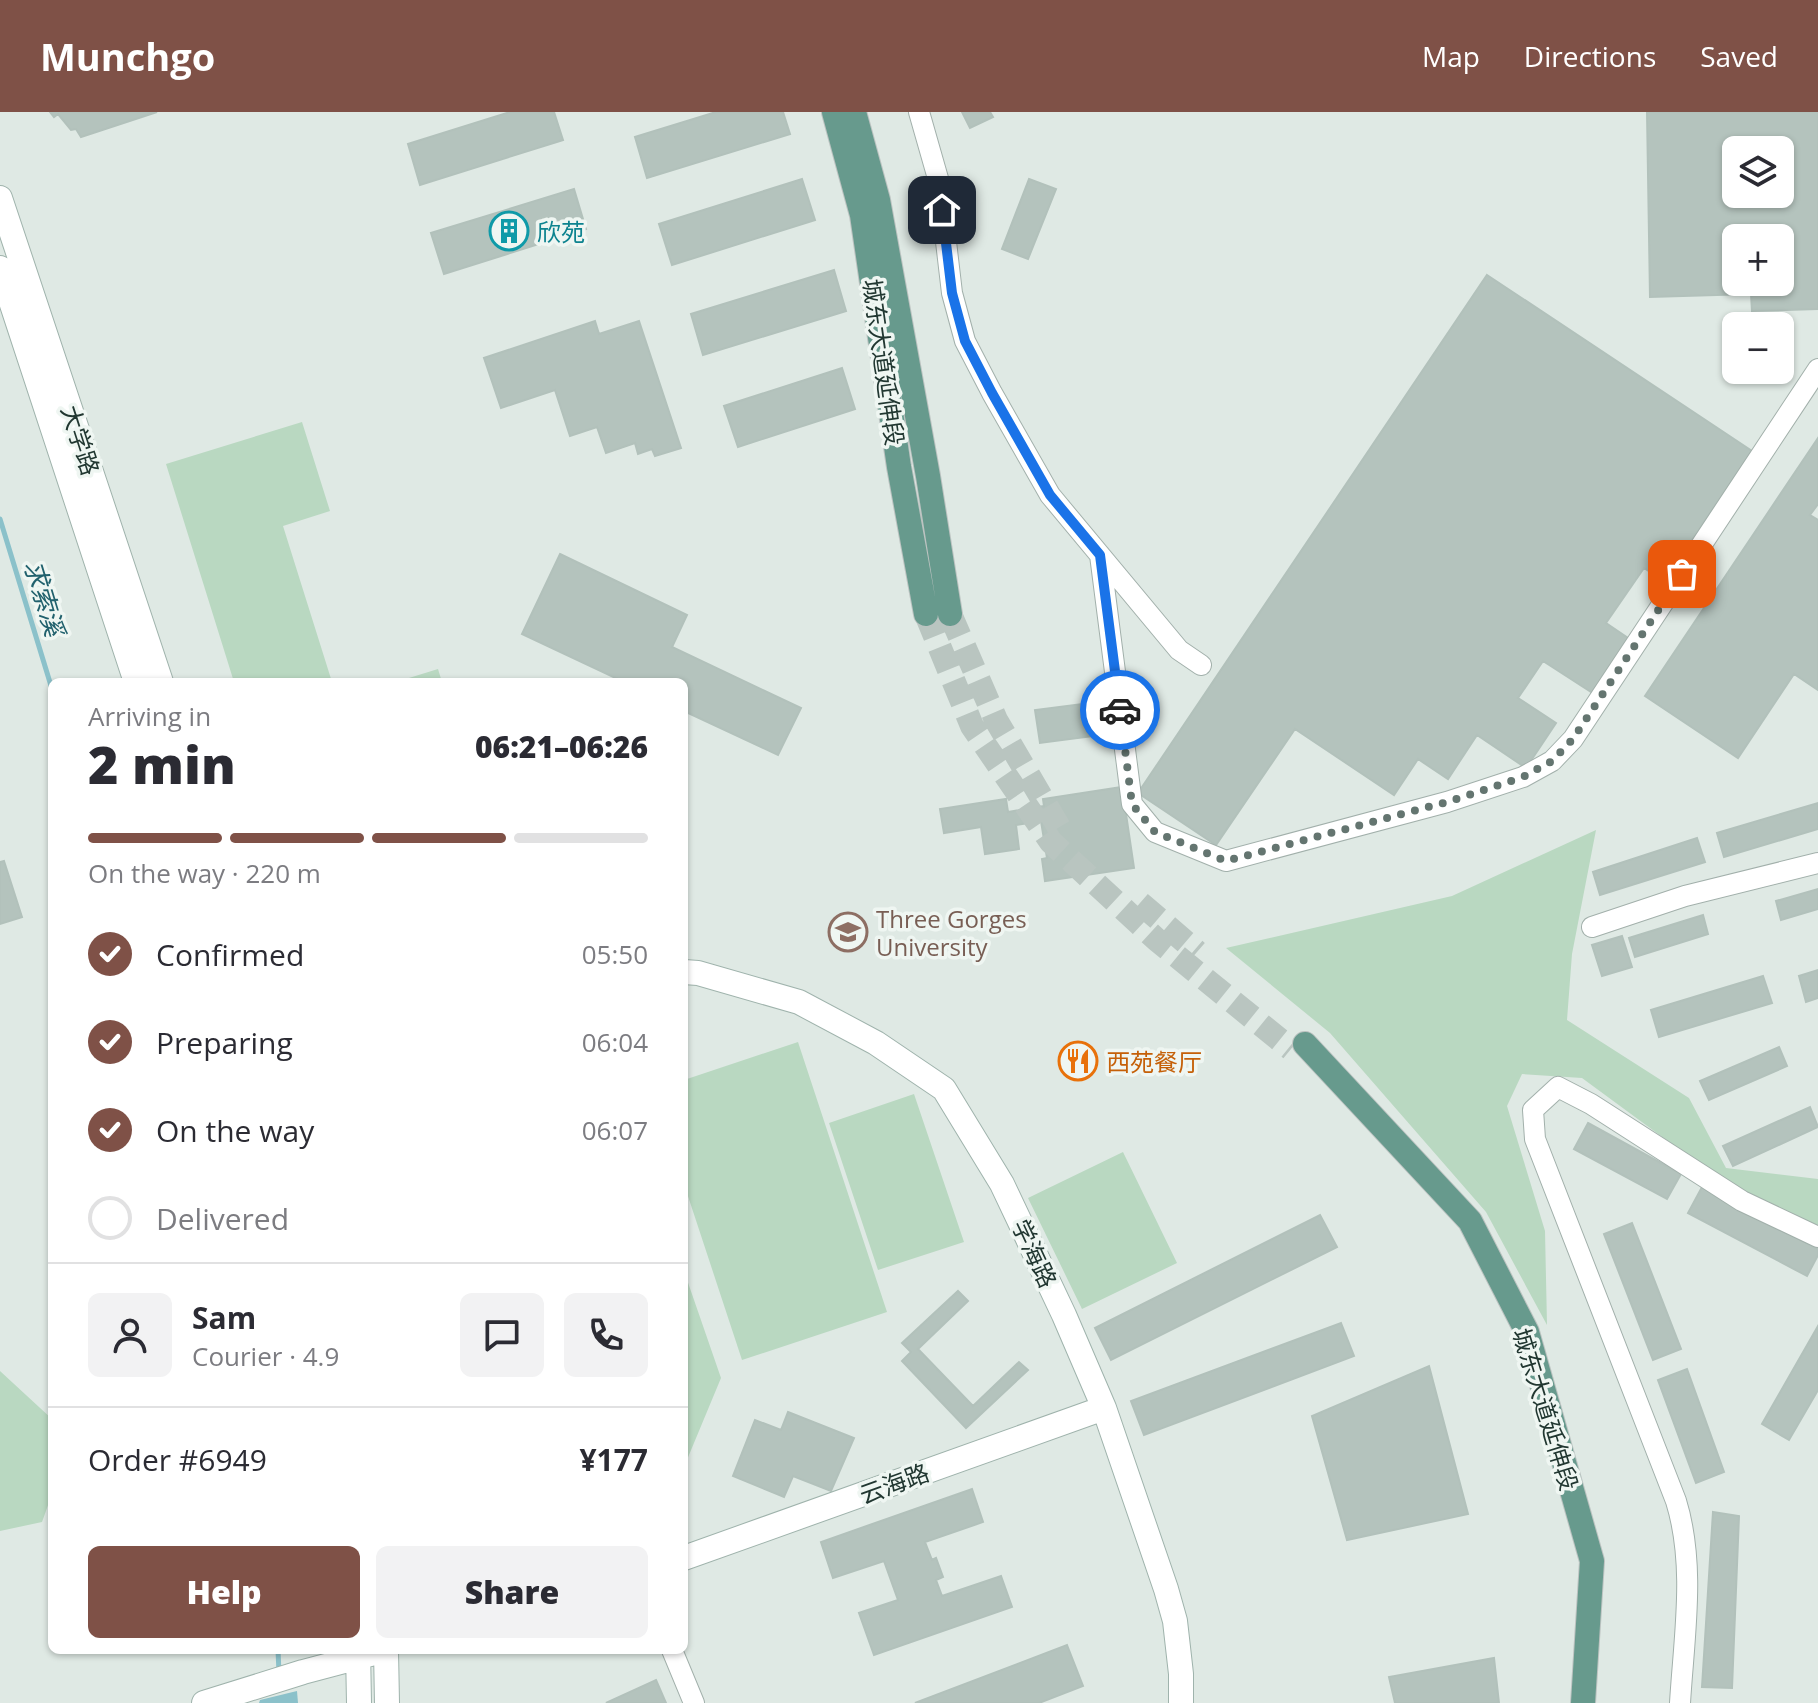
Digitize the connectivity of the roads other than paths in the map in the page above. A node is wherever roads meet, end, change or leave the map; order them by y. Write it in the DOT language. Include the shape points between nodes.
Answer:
graph roads {
  1 [pos="834,112"];
  2 [pos="854,112"];
  3 [pos="919,112"];
  4 [pos="0,198"];
  5 [pos="0,268"];
  6 [pos="1818,369"];
  7 [pos="1100,555"];
  8 [pos="1201,665"];
  9 [pos="135,678"];
  10 [pos="160,678"];
  11 [pos="1818,863"];
  12 [pos="1592,927"];
  13 [pos="688,972"];
  14 [pos="1818,1237"];
  15 [pos="1104,1408"];
  16 [pos="688,1557"];
  17 [pos="359,1654"];
  18 [pos="386,1654"];
  19 [pos="674,1654"];
  20 [pos="204,1703"];
  21 [pos="359,1703"];
  22 [pos="387,1703"];
  23 [pos="694,1703"];
  24 [pos="1181,1703"];
  25 [pos="1576,1703"];
  26 [pos="1583,1703"];
  27 [pos="1680,1703"];
  1 -- 2 [label="main road, 城东大道延伸段" via="862,215 899,467 938,614 928,476 878,200"];
  3 -- 7 [label="street" via="939,182 952,293 965,341 1050,495"];
  4 -- 10 [label="street, 大学路"];
  5 -- 9 [label="street, 大学路"];
  6 -- 7 [label="street" via="1573,739 1552,761 1523,777 1447,802 1226,861 1155,832 1132,804"];
  7 -- 8 [label="street" via="1179,650"];
  11 -- 12 [label="street" via="1685,896"];
  13 -- 15 [label="street, 学海路" via="799,1002 876,1043 944,1089 1002,1184"];
  14 -- 27 [label="street" via="1742,1201 1558,1087 1533,1110 1535,1139 1684,1527"];
  15 -- 16 [label="street, 云海路"];
  15 -- 24 [label="street, 学海路" via="1175,1621"];
  17 -- 20 [label="street"];
  17 -- 21 [label="street"];
  18 -- 22 [label="street"];
  19 -- 23 [label="street"];
  25 -- 26 [label="main road, 城东大道延伸段" via="1579,1564 1517,1347 1457,1224 1298,1046 1470,1221 1527,1332 1592,1561"];
}
